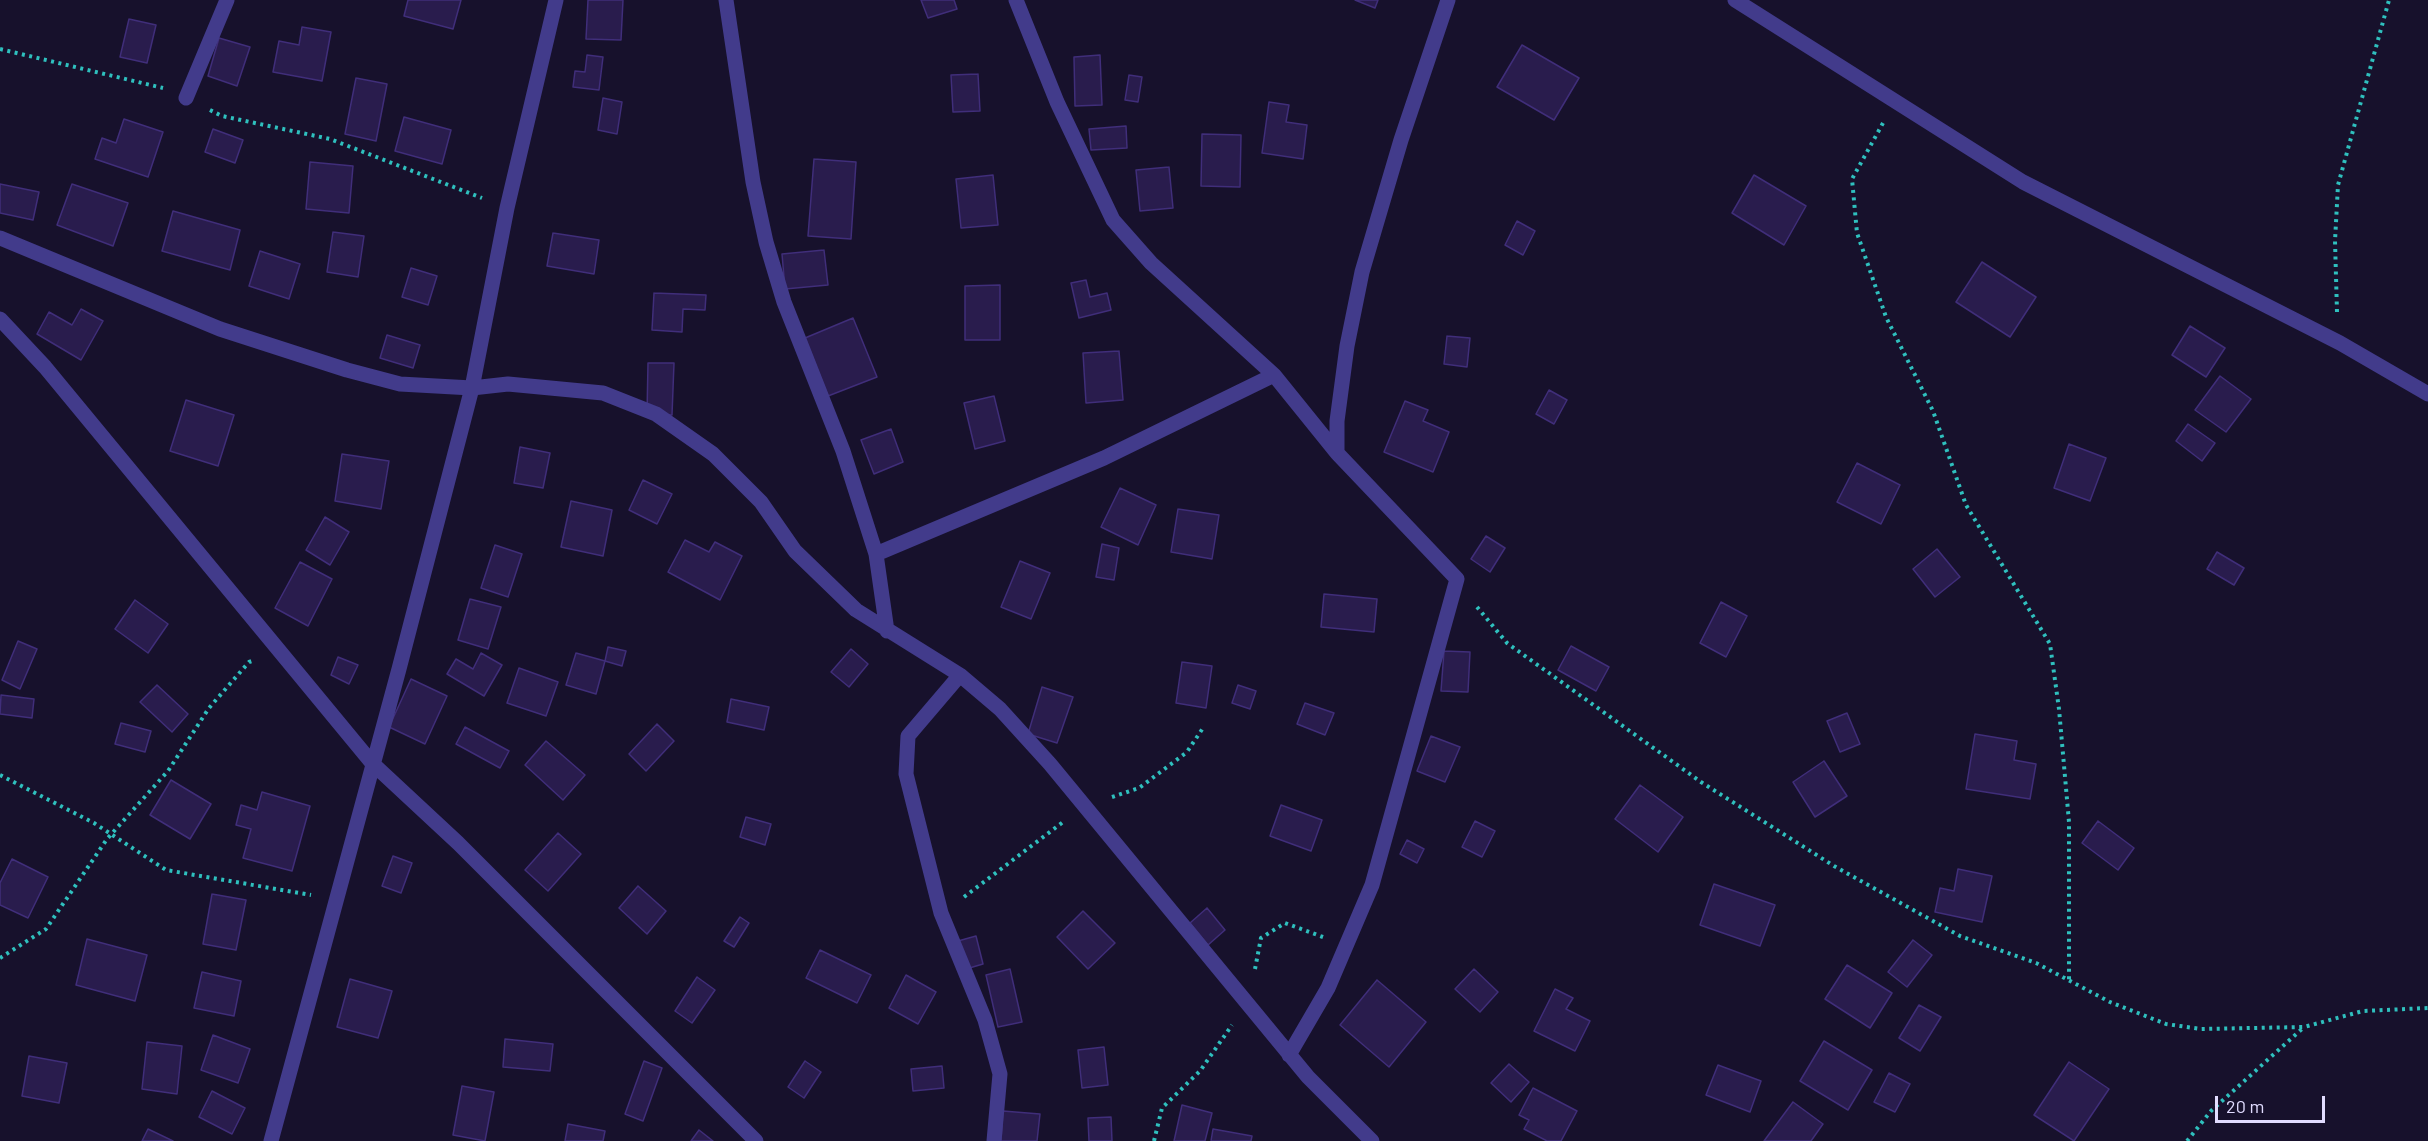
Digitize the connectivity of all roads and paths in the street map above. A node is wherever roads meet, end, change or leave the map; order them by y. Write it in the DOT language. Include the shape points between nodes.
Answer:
graph roads {
  1 [pos="226,0"];
  2 [pos="556,0"];
  3 [pos="726,0"];
  4 [pos="1016,0"];
  5 [pos="1448,0"];
  6 [pos="1735,0"];
  7 [pos="2389,0"];
  8 [pos="0,49"];
  9 [pos="186,98"];
  10 [pos="1896,101"];
  11 [pos="507,208"];
  12 [pos="0,238"];
  13 [pos="0,319"];
  14 [pos="2340,343"];
  15 [pos="1274,375"];
  16 [pos="472,388"];
  17 [pos="2428,394"];
  18 [pos="1337,453"];
  19 [pos="876,554"];
  20 [pos="1457,579"];
  21 [pos="888,631"];
  22 [pos="278,649"];
  23 [pos="960,675"];
  24 [pos="372,763"];
  25 [pos="0,775"];
  26 [pos="110,835"];
  27 [pos="335,900"];
  28 [pos="0,957"];
  29 [pos="2069,980"];
  30 [pos="2428,1008"];
  31 [pos="2304,1027"];
  32 [pos="1289,1055"];
  33 [pos="271,1141"];
  34 [pos="756,1141"];
  35 [pos="994,1141"];
  36 [pos="1372,1141"];
  37 [pos="2187,1141"];
  1 -- 9 [label="street"];
  2 -- 11 [label="street"];
  3 -- 19 [label="street" via="753,182 766,242 784,302 843,451"];
  4 -- 15 [label="street" via="1056,102 1113,220 1150,263"];
  5 -- 18 [label="street" via="1362,272 1347,346"];
  6 -- 10 [label="street"];
  7 -- 14 [label="path" via="2338,185 2335,240"];
  8 -- 9 [label="path" via="151,83"];
  9 -- 11 [label="path" via="222,116 330,139"];
  10 -- 14 [label="street" via="2023,182"];
  10 -- 29 [label="path" via="1852,179 1857,232 1886,317 1934,411 1966,505 2050,644 2069,822"];
  11 -- 16 [label="street"];
  12 -- 16 [label="street" via="220,329 347,370 400,384"];
  13 -- 22 [label="street" via="52,375"];
  14 -- 17 [label="street"];
  15 -- 18 [label="street"];
  15 -- 19 [label="street" via="1104,458"];
  16 -- 21 [label="street" via="508,384 603,393 656,414 712,454 761,502 795,551 828,585"];
  16 -- 24 [label="street"];
  18 -- 20 [label="street"];
  19 -- 21 [label="street"];
  20 -- 29 [label="path" via="1488,624 1507,643 1701,782 1834,866 1960,936 2036,963"];
  20 -- 32 [label="street" via="1372,885 1328,988"];
  21 -- 23 [label="street"];
  22 -- 24 [label="street"];
  22 -- 26 [label="path" via="249,662 209,708 168,771"];
  23 -- 32 [label="street" via="1000,709 1050,764"];
  23 -- 35 [label="street" via="908,736 906,774 941,913 985,1020 1000,1074"];
  24 -- 27 [label="street"];
  24 -- 34 [label="street" via="458,843"];
  25 -- 26 [label="path"];
  26 -- 27 [label="path" via="166,870"];
  26 -- 28 [label="path" via="46,928"];
  27 -- 33 [label="street"];
  29 -- 31 [label="path" via="2110,1002 2166,1024 2201,1029"];
  30 -- 31 [label="path" via="2363,1011"];
  31 -- 37 [label="path" via="2211,1111"];
  32 -- 36 [label="street"];
}
